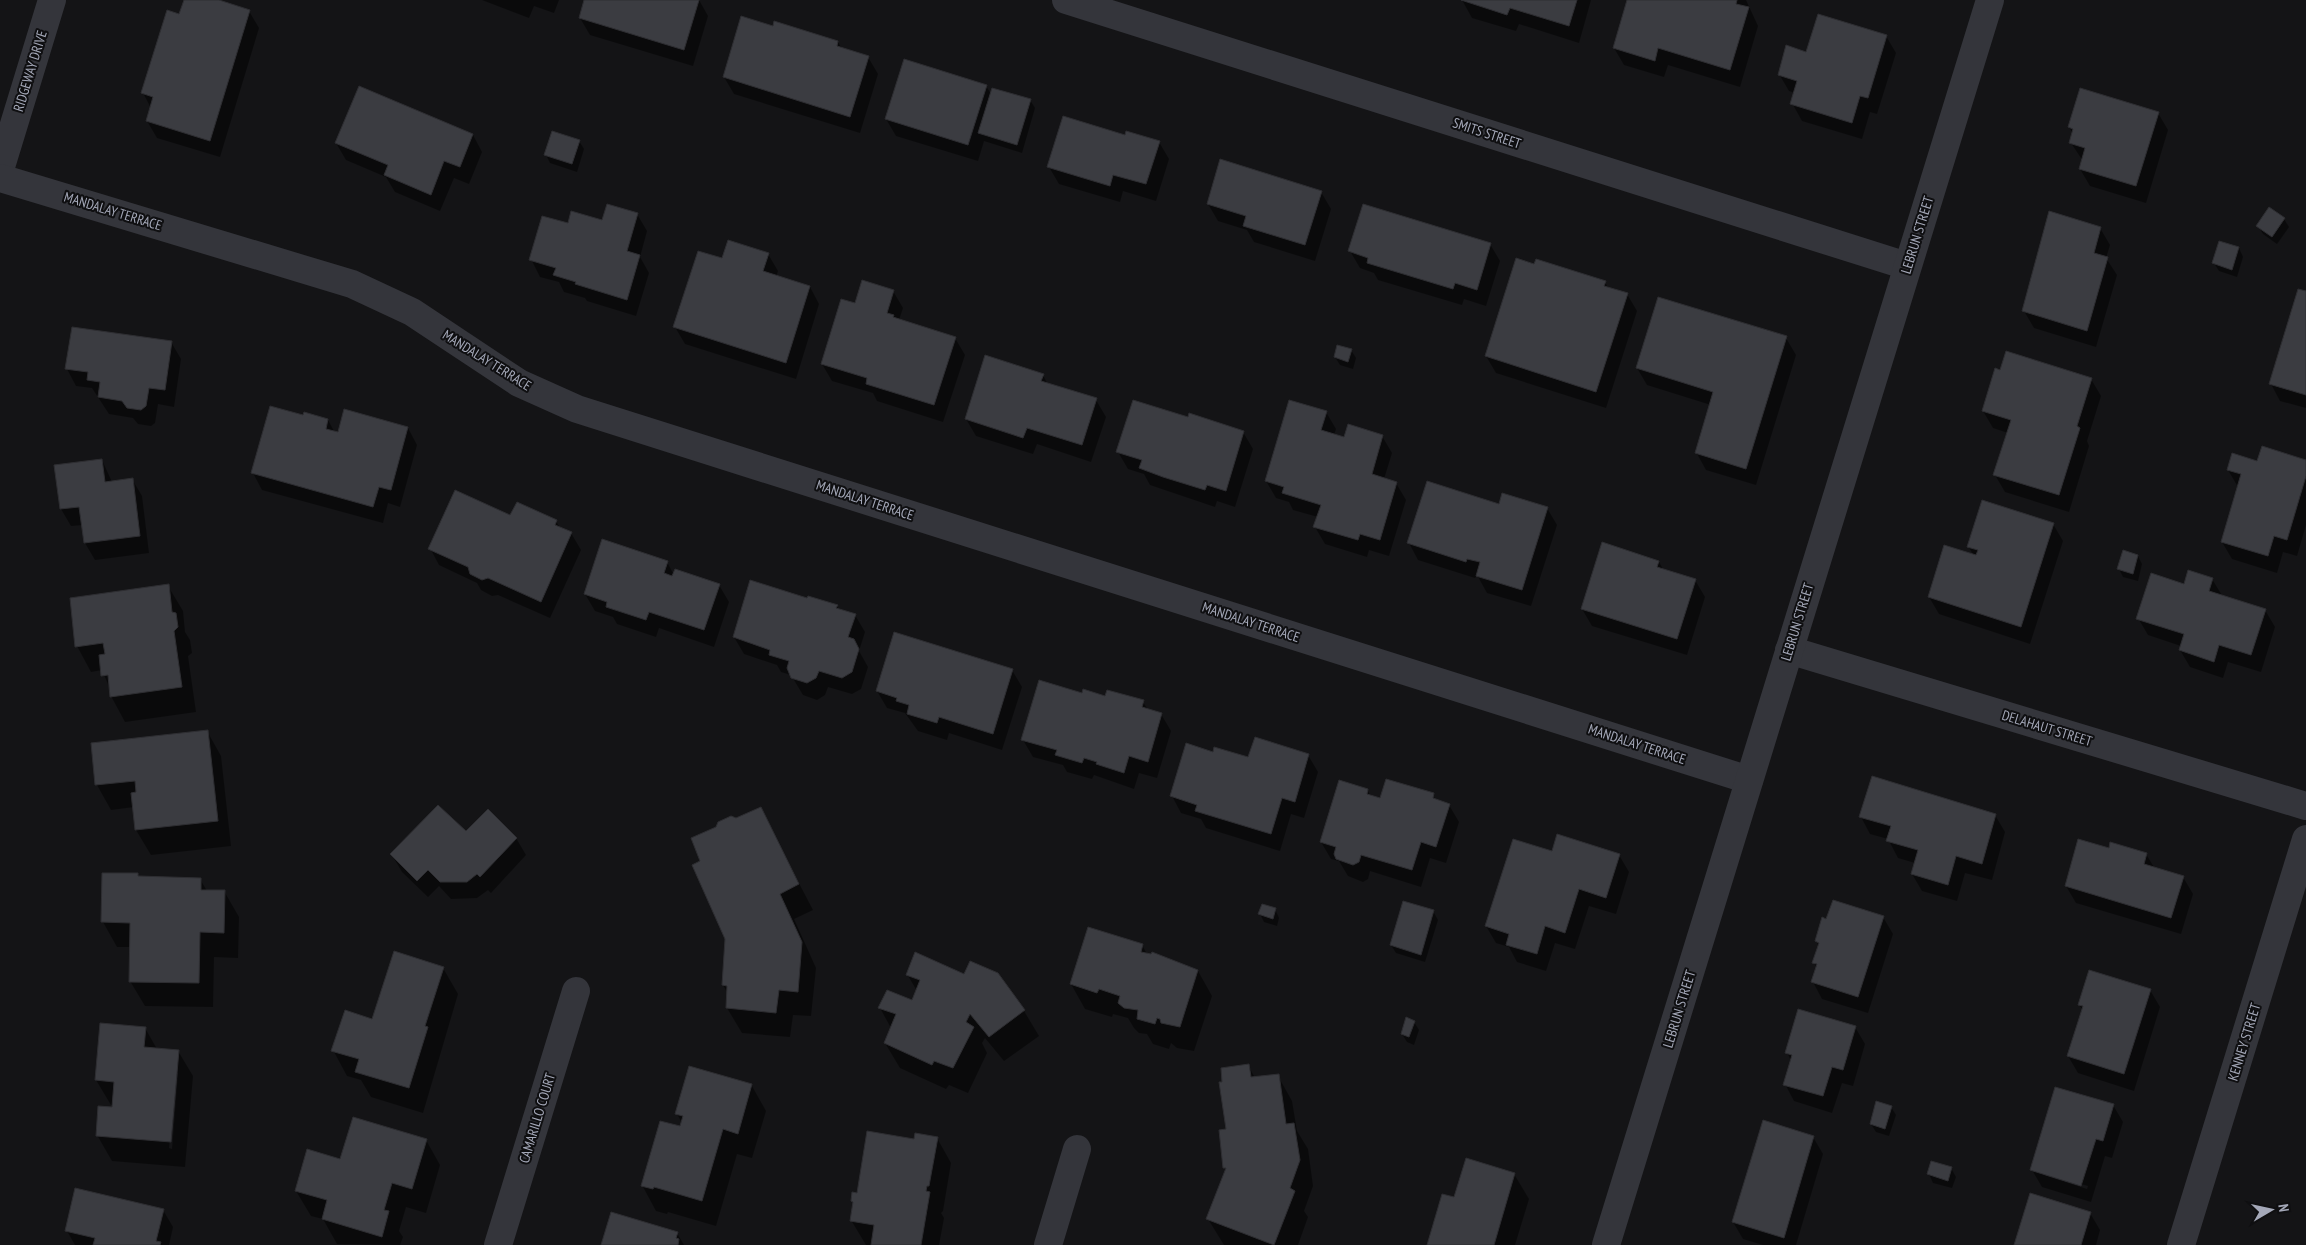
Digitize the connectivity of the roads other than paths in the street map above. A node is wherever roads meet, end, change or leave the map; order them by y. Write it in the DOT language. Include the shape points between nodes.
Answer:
graph roads {
  1 [pos="52,0"];
  2 [pos="1066,0"];
  3 [pos="1990,0"];
  4 [pos="0,170"];
  5 [pos="0,178"];
  6 [pos="1908,266"];
  7 [pos="1789,650"];
  8 [pos="1749,780"];
  9 [pos="2306,806"];
  10 [pos="2306,839"];
  11 [pos="576,991"];
  12 [pos="1077,1150"];
  13 [pos="498,1245"];
  14 [pos="1048,1245"];
  15 [pos="1606,1245"];
  16 [pos="2181,1245"];
  1 -- 4 [label="street, RIDGEWAY DRIVE"];
  2 -- 6 [label="street, SMITS STREET"];
  3 -- 6 [label="street, LEBRUN STREET"];
  5 -- 8 [label="street, MANDALAY TERRACE" via="352,284 412,312 519,384 577,409"];
  6 -- 7 [label="street, LEBRUN STREET"];
  7 -- 8 [label="street, LEBRUN STREET"];
  7 -- 9 [label="street, DELAHAUT STREET"];
  8 -- 15 [label="street, LEBRUN STREET"];
  10 -- 16 [label="street, KENNEY STREET"];
  11 -- 13 [label="street, CAMARILLO COURT"];
  12 -- 14 [label="street"];
}
